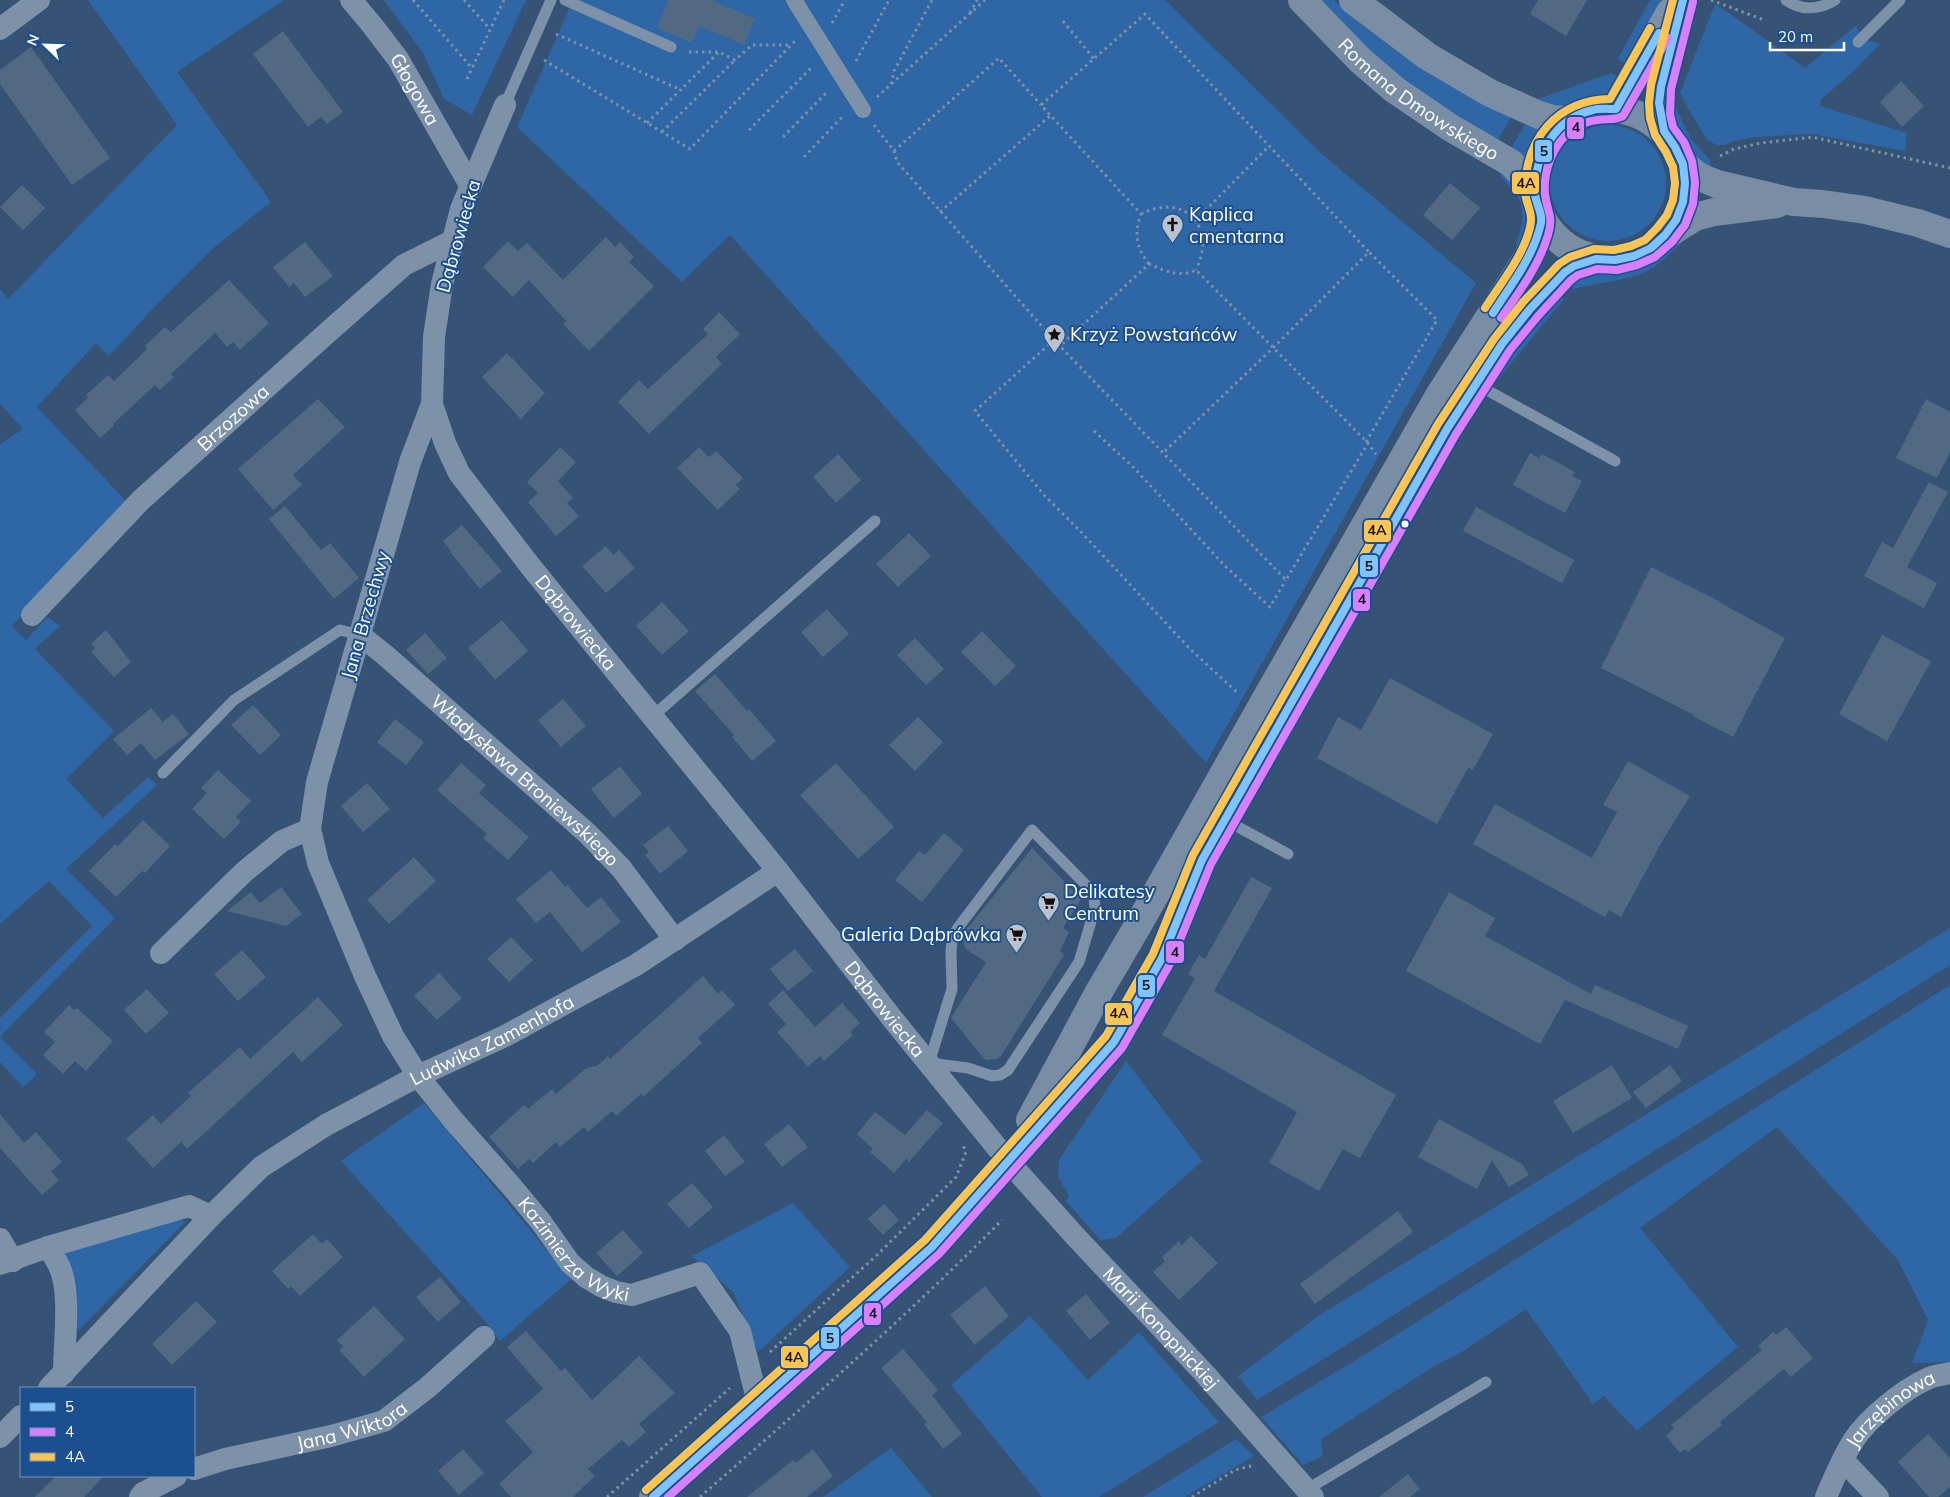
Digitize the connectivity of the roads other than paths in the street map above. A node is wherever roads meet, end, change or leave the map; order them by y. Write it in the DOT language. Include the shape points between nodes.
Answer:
graph roads {
  1 [pos="39,0"];
  2 [pos="351,0"];
  3 [pos="552,0"];
  4 [pos="566,0"];
  5 [pos="794,0"];
  6 [pos="1302,0"];
  7 [pos="1353,0"];
  8 [pos="1677,0"];
  9 [pos="1683,0"];
  10 [pos="1786,0"];
  11 [pos="1835,0"];
  12 [pos="1900,0"];
  13 [pos="0,29"];
  14 [pos="1858,42"];
  15 [pos="671,47"];
  16 [pos="505,105"];
  17 [pos="860,105"];
  18 [pos="1616,108"];
  19 [pos="1570,120"];
  20 [pos="1664,131"];
  21 [pos="1683,164"];
  22 [pos="470,185"];
  23 [pos="1794,202"];
  24 [pos="1538,207"];
  25 [pos="1950,234"];
  26 [pos="1665,235"];
  27 [pos="452,241"];
  28 [pos="1596,259"];
  29 [pos="1478,335"];
  30 [pos="1476,384"];
  31 [pos="432,404"];
  32 [pos="1615,461"];
  33 [pos="875,521"];
  34 [pos="32,615"];
  35 [pos="360,635"];
  36 [pos="654,716"];
  37 [pos="163,773"];
  38 [pos="1215,814"];
  39 [pos="310,829"];
  40 [pos="1288,854"];
  41 [pos="778,871"];
  42 [pos="675,940"];
  43 [pos="161,953"];
  44 [pos="929,1063"];
  45 [pos="418,1076"];
  46 [pos="1008,1161"];
  47 [pos="211,1216"];
  48 [pos="0,1239"];
  49 [pos="48,1247"];
  50 [pos="7,1262"];
  51 [pos="484,1337"];
  52 [pos="1950,1373"];
  53 [pos="56,1381"];
  54 [pos="1486,1382"];
  55 [pos="758,1403"];
  56 [pos="20,1417"];
  57 [pos="0,1437"];
  58 [pos="1843,1460"];
  59 [pos="195,1470"];
  60 [pos="174,1477"];
  61 [pos="1310,1493"];
  62 [pos="140,1497"];
  63 [pos="653,1497"];
  64 [pos="1826,1497"];
  65 [pos="1878,1497"];
  1 -- 13 [label="street"];
  2 -- 22 [label="street, Głogowa" via="398,59"];
  3 -- 16 [label="lane, Dąbrowiecka"];
  4 -- 15 [label="lane"];
  5 -- 17 [label="street"];
  6 -- 24 [label="main road, Romana Dmowskiego" via="1360,60 1395,90 1511,163 1528,180"];
  7 -- 19 [label="main road, Romana Dmowskiego" via="1426,56 1490,93 1539,115"];
  8 -- 18 [label="street"];
  9 -- 20 [label="street" via="1661,86 1659,109"];
  10 -- 11 [label="lane" via="1802,8 1819,7"];
  12 -- 14 [label="lane"];
  16 -- 22 [label="street, Dąbrowiecka"];
  18 -- 19 [label="main road" via="1592,110"];
  18 -- 20 [label="main road" via="1634,112"];
  19 -- 24 [label="main road" via="1553,134 1541,152 1534,173"];
  20 -- 21 [label="main road"];
  21 -- 23 [label="main road" via="1700,177 1717,184"];
  21 -- 26 [label="main road" via="1683,202"];
  22 -- 27 [label="street, Dąbrowiecka"];
  23 -- 25 [label="main road" via="1865,210"];
  23 -- 26 [label="main road" via="1694,217"];
  24 -- 28 [label="main road" via="1553,234 1572,250"];
  24 -- 29 [label="main road" via="1538,235 1526,260"];
  26 -- 28 [label="main road" via="1634,256"];
  27 -- 31 [label="street, Dąbrowiecka" via="434,337"];
  27 -- 34 [label="street, Brzozowa" via="404,265 141,500"];
  28 -- 30 [label="main road" via="1574,266 1554,282 1502,344"];
  29 -- 30 [label="lane" via="1473,367"];
  29 -- 38 [label="main road" via="1376,504"];
  30 -- 32 [label="lane"];
  30 -- 38 [label="main road"];
  31 -- 35 [label="street, Jana Brzechwy" via="410,462"];
  31 -- 36 [label="street, Dąbrowiecka" via="459,473 531,567"];
  33 -- 36 [label="lane"];
  35 -- 37 [label="lane" via="340,630 234,700"];
  35 -- 39 [label="street, Jana Brzechwy" via="316,782"];
  35 -- 42 [label="street, Władysława Broniewskiego" via="588,834 621,868"];
  36 -- 41 [label="street, Dąbrowiecka"];
  38 -- 40 [label="lane"];
  38 -- 46 [label="main road" via="1100,990"];
  38 -- 46 [label="main road" via="1202,860 1162,958 1114,1042"];
  39 -- 43 [label="street" via="282,841 244,872"];
  39 -- 45 [label="street, Jana Brzechwy" via="318,863 365,976 393,1036"];
  41 -- 42 [label="street, Ludwika Zamenhofa"];
  41 -- 44 [label="street, Dąbrowiecka"];
  42 -- 45 [label="street, Ludwika Zamenhofa" via="636,965 505,1036"];
  44 -- 44 [label="lane" via="952,989 951,952 957,928 1032,830 1094,897 1095,908 1079,962 1008,1070 992,1076 968,1068"];
  44 -- 46 [label="street, Dąbrowiecka"];
  45 -- 47 [label="street, Ludwika Zamenhofa" via="326,1125 261,1167"];
  45 -- 55 [label="street, Kazimierza Wyki" via="535,1215 570,1263 586,1277 616,1292 632,1295 700,1273 740,1331"];
  46 -- 55 [label="main road" via="932,1247"];
  46 -- 61 [label="street, Marii Konopnickiej"];
  47 -- 49 [label="street" via="189,1206"];
  47 -- 53 [label="street, Ludwika Zamenhofa"];
  48 -- 50 [label="street"];
  49 -- 50 [label="street"];
  49 -- 53 [label="street" via="60,1268 65,1295"];
  51 -- 59 [label="street, Jana Wiktora" via="384,1421 225,1459"];
  52 -- 58 [label="street, Jarzębinowa" via="1929,1378 1882,1409 1854,1439"];
  54 -- 61 [label="lane"];
  55 -- 63 [label="main road"];
  56 -- 57 [label="street"];
  58 -- 64 [label="street, Jarzębinowa"];
  58 -- 65 [label="street, Jarzębinowa"];
  60 -- 62 [label="street"];
}
